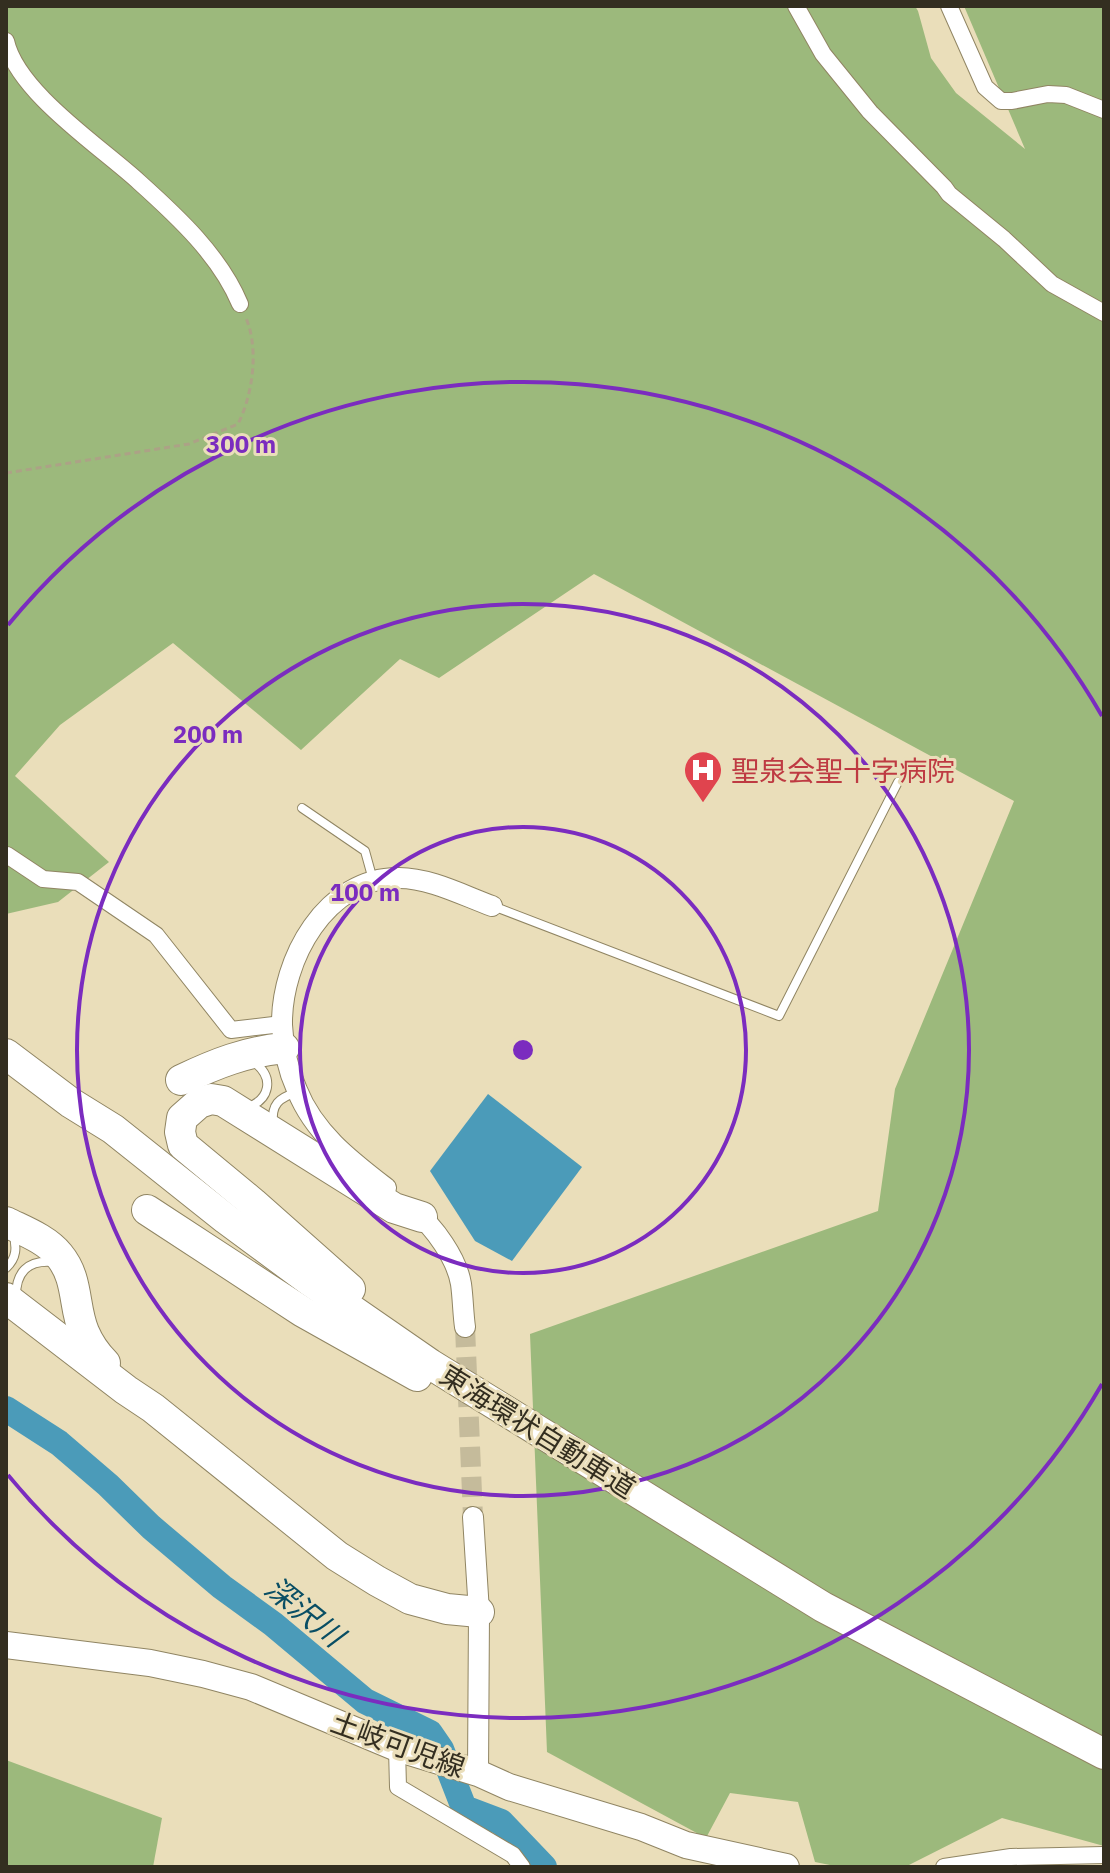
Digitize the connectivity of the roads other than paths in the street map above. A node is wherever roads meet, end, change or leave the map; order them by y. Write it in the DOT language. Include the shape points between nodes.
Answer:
graph roads {
  1 [pos="796,6"];
  2 [pos="949,6"];
  3 [pos="6,41"];
  4 [pos="1104,110"];
  5 [pos="240,304"];
  6 [pos="1104,313"];
  7 [pos="898,782"];
  8 [pos="302,808"];
  9 [pos="7,855"];
  10 [pos="373,881"];
  11 [pos="492,906"];
  12 [pos="283,1036"];
  13 [pos="6,1054"];
  14 [pos="239,1055"];
  15 [pos="6,1069"];
  16 [pos="181,1080"];
  17 [pos="297,1092"];
  18 [pos="239,1111"];
  19 [pos="275,1133"];
  20 [pos="147,1210"];
  21 [pos="422,1217"];
  22 [pos="6,1222"];
  23 [pos="6,1268"];
  24 [pos="69,1271"];
  25 [pos="13,1303"];
  26 [pos="465,1327"];
  27 [pos="153,1408"];
  28 [pos="587,1467"];
  29 [pos="473,1517"];
  30 [pos="479,1612"];
  31 [pos="6,1645"];
  32 [pos="397,1748"];
  33 [pos="1104,1754"];
  34 [pos="1104,1764"];
  35 [pos="473,1772"];
  36 [pos="1104,1855"];
  37 [pos="522,1867"];
  38 [pos="786,1867"];
  39 [pos="944,1867"];
  1 -- 6 [label="street" via="823,54 870,112 949,194 1052,284"];
  2 -- 4 [label="street" via="985,87 1001,101 1066,95"];
  3 -- 5 [label="street" via="19,73 202,244"];
  7 -- 11 [label="lane" via="779,1016"];
  8 -- 10 [label="lane" via="365,851"];
  9 -- 12 [label="street" via="43,879 78,882 156,935 231,1030"];
  10 -- 11 [label="street" via="420,880"];
  10 -- 12 [label="street" via="327,907 314,926 289,977"];
  12 -- 14 [label="highway"];
  12 -- 17 [label="street"];
  13 -- 28 [label="highway, 東海環状自動車道" via="322,1289"];
  14 -- 16 [label="highway"];
  14 -- 18 [label="lane" via="259,1066 267,1085 260,1102"];
  15 -- 28 [label="highway, 東海環状自動車道" via="275,1268 514,1432"];
  17 -- 19 [label="lane" via="277,1103"];
  17 -- 21 [label="street" via="320,1130 343,1154"];
  18 -- 19 [label="highway"];
  18 -- 28 [label="highway" via="223,1101 199,1103 182,1118 183,1145 383,1318 576,1448"];
  19 -- 21 [label="highway" via="394,1208"];
  20 -- 28 [label="highway" via="303,1312 519,1440"];
  21 -- 26 [label="street" via="451,1258 460,1281"];
  22 -- 23 [label="lane" via="16,1246"];
  22 -- 24 [label="highway" via="48,1245"];
  24 -- 25 [label="lane" via="43,1261 25,1269"];
  24 -- 27 [label="highway" via="91,1346"];
  25 -- 27 [label="highway"];
  27 -- 30 [label="highway" via="364,1573 410,1599"];
  28 -- 33 [label="highway, 東海環状自動車道" via="823,1607"];
  28 -- 34 [label="highway, 東海環状自動車道" via="695,1542 820,1615"];
  29 -- 30 [label="street"];
  30 -- 35 [label="street"];
  31 -- 32 [label="main road, 土岐可児線" via="203,1674 251,1687"];
  32 -- 35 [label="main road, 土岐可児線"];
  32 -- 37 [label="street" via="398,1787 513,1855"];
  35 -- 38 [label="main road, 土岐可児線" via="686,1845"];
  36 -- 39 [label="street" via="1011,1857"];
}
